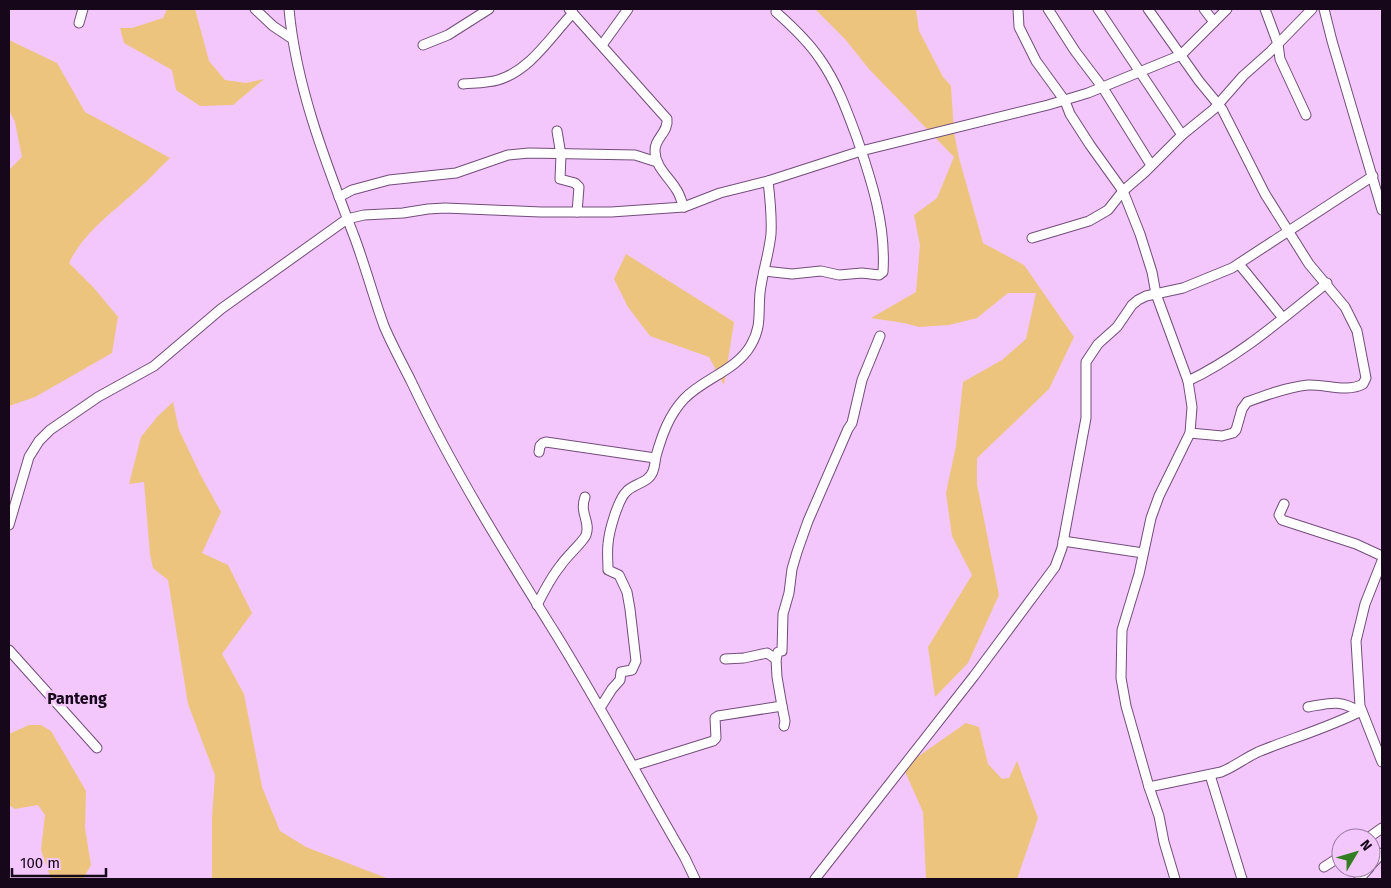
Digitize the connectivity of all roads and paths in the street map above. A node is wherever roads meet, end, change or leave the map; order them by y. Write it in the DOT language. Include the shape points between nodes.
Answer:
graph roads {
  1 [pos="83,9"];
  2 [pos="255,9"];
  3 [pos="289,9"];
  4 [pos="489,9"];
  5 [pos="628,9"];
  6 [pos="1018,9"];
  7 [pos="1048,9"];
  8 [pos="1098,9"];
  9 [pos="1148,9"];
  10 [pos="1204,9"];
  11 [pos="1227,9"];
  12 [pos="1265,9"];
  13 [pos="1312,9"];
  14 [pos="1324,9"];
  15 [pos="571,11"];
  16 [pos="776,12"];
  17 [pos="1214,22"];
  18 [pos="79,23"];
  19 [pos="292,38"];
  20 [pos="1278,44"];
  21 [pos="602,45"];
  22 [pos="423,46"];
  23 [pos="1181,55"];
  24 [pos="1141,73"];
  25 [pos="464,84"];
  26 [pos="1103,88"];
  27 [pos="1064,101"];
  28 [pos="1218,104"];
  29 [pos="1306,115"];
  30 [pos="557,131"];
  31 [pos="1182,135"];
  32 [pos="861,150"];
  33 [pos="561,154"];
  34 [pos="657,162"];
  35 [pos="1151,165"];
  36 [pos="1373,176"];
  37 [pos="768,181"];
  38 [pos="1123,191"];
  39 [pos="339,197"];
  40 [pos="684,207"];
  41 [pos="1382,210"];
  42 [pos="577,212"];
  43 [pos="347,220"];
  44 [pos="1288,232"];
  45 [pos="1032,238"];
  46 [pos="1239,264"];
  47 [pos="764,271"];
  48 [pos="1327,283"];
  49 [pos="1156,294"];
  50 [pos="1283,318"];
  51 [pos="880,336"];
  52 [pos="1188,381"];
  53 [pos="1190,433"];
  54 [pos="539,452"];
  55 [pos="655,458"];
  56 [pos="585,498"];
  57 [pos="1284,504"];
  58 [pos="9,525"];
  59 [pos="1063,541"];
  60 [pos="1143,553"];
  61 [pos="1382,556"];
  62 [pos="1382,561"];
  63 [pos="537,605"];
  64 [pos="9,650"];
  65 [pos="725,659"];
  66 [pos="776,659"];
  67 [pos="782,706"];
  68 [pos="1308,707"];
  69 [pos="600,708"];
  70 [pos="1360,712"];
  71 [pos="784,726"];
  72 [pos="97,748"];
  73 [pos="1382,762"];
  74 [pos="633,766"];
  75 [pos="1210,775"];
  76 [pos="1149,787"];
  77 [pos="1331,862"];
  78 [pos="1324,867"];
  79 [pos="695,879"];
  80 [pos="815,879"];
  81 [pos="1175,879"];
  82 [pos="1242,879"];
  1 -- 18 [label="street"];
  2 -- 19 [label="street"];
  3 -- 19 [label="street"];
  4 -- 22 [label="street" via="448,35"];
  5 -- 21 [label="street"];
  6 -- 27 [label="street" via="1025,41"];
  7 -- 26 [label="street"];
  8 -- 24 [label="street"];
  9 -- 23 [label="street"];
  10 -- 17 [label="street"];
  11 -- 17 [label="street"];
  12 -- 20 [label="street"];
  13 -- 20 [label="street"];
  14 -- 36 [label="street"];
  15 -- 21 [label="street"];
  15 -- 25 [label="street" via="547,44 521,68 496,80"];
  16 -- 32 [label="street" via="822,60 848,112"];
  17 -- 23 [label="street"];
  19 -- 39 [label="street" via="300,77"];
  20 -- 28 [label="street"];
  20 -- 29 [label="street" via="1280,59"];
  21 -- 34 [label="street" via="667,119 668,126 654,148"];
  23 -- 24 [label="street"];
  23 -- 28 [label="street"];
  24 -- 26 [label="street"];
  24 -- 31 [label="street"];
  26 -- 27 [label="street"];
  26 -- 35 [label="street"];
  27 -- 32 [label="street"];
  27 -- 38 [label="street" via="1080,130"];
  28 -- 31 [label="street"];
  28 -- 44 [label="street"];
  30 -- 33 [label="street"];
  31 -- 35 [label="street"];
  32 -- 37 [label="street"];
  32 -- 47 [label="street" via="878,205 883,238 883,272 879,275 839,275 821,271 792,274"];
  33 -- 34 [label="street" via="635,155"];
  33 -- 39 [label="street" via="508,156 456,173 389,180"];
  33 -- 42 [label="street" via="560,179 579,187"];
  34 -- 40 [label="street" via="676,187"];
  35 -- 38 [label="street"];
  36 -- 41 [label="street"];
  36 -- 44 [label="street"];
  37 -- 40 [label="street" via="720,193"];
  37 -- 47 [label="street" via="771,234"];
  38 -- 45 [label="street" via="1102,215"];
  38 -- 49 [label="street" via="1140,234"];
  39 -- 43 [label="street"];
  40 -- 42 [label="street"];
  42 -- 43 [label="street" via="445,208 403,214 364,214"];
  43 -- 58 [label="street" via="201,325 154,366 98,397 50,430 38,441 29,457"];
  43 -- 63 [label="street" via="384,326 438,438"];
  44 -- 46 [label="street"];
  44 -- 48 [label="street" via="1308,264"];
  46 -- 49 [label="street" via="1201,281"];
  46 -- 50 [label="street"];
  47 -- 55 [label="street" via="759,326 751,344 739,360 685,398 668,422"];
  48 -- 50 [label="street"];
  48 -- 53 [label="street" via="1354,323 1366,378 1363,384 1352,387 1296,387 1244,404 1238,427 1233,433 1222,436"];
  49 -- 52 [label="street"];
  49 -- 59 [label="street" via="1132,305 1086,362 1086,418"];
  50 -- 52 [label="street" via="1218,366"];
  51 -- 66 [label="street" via="862,380 852,423 797,552 783,614 782,651 778,652"];
  52 -- 53 [label="street" via="1192,407"];
  53 -- 60 [label="street" via="1156,503"];
  54 -- 55 [label="street" via="540,446 546,442"];
  55 -- 69 [label="street" via="650,477 626,491 610,529 608,570 620,575 627,592 636,660 632,670 621,672 620,680"];
  56 -- 63 [label="street" via="582,506 588,526 586,536 551,578"];
  57 -- 61 [label="street" via="1279,515 1282,520"];
  59 -- 60 [label="street"];
  59 -- 80 [label="street" via="1052,571 1002,640"];
  60 -- 76 [label="street" via="1122,630 1120,678"];
  62 -- 70 [label="street" via="1365,604 1356,641"];
  63 -- 69 [label="street"];
  64 -- 72 [label="street"];
  65 -- 66 [label="street" via="767,653"];
  66 -- 67 [label="street"];
  67 -- 71 [label="street"];
  67 -- 74 [label="street" via="718,716 714,722 716,738 713,741"];
  68 -- 70 [label="street" via="1334,702"];
  69 -- 74 [label="street"];
  70 -- 73 [label="street"];
  70 -- 75 [label="street" via="1258,752"];
  74 -- 79 [label="street"];
  75 -- 76 [label="street"];
  75 -- 82 [label="street"];
  76 -- 81 [label="street"];
  77 -- 78 [label="street"];
}
